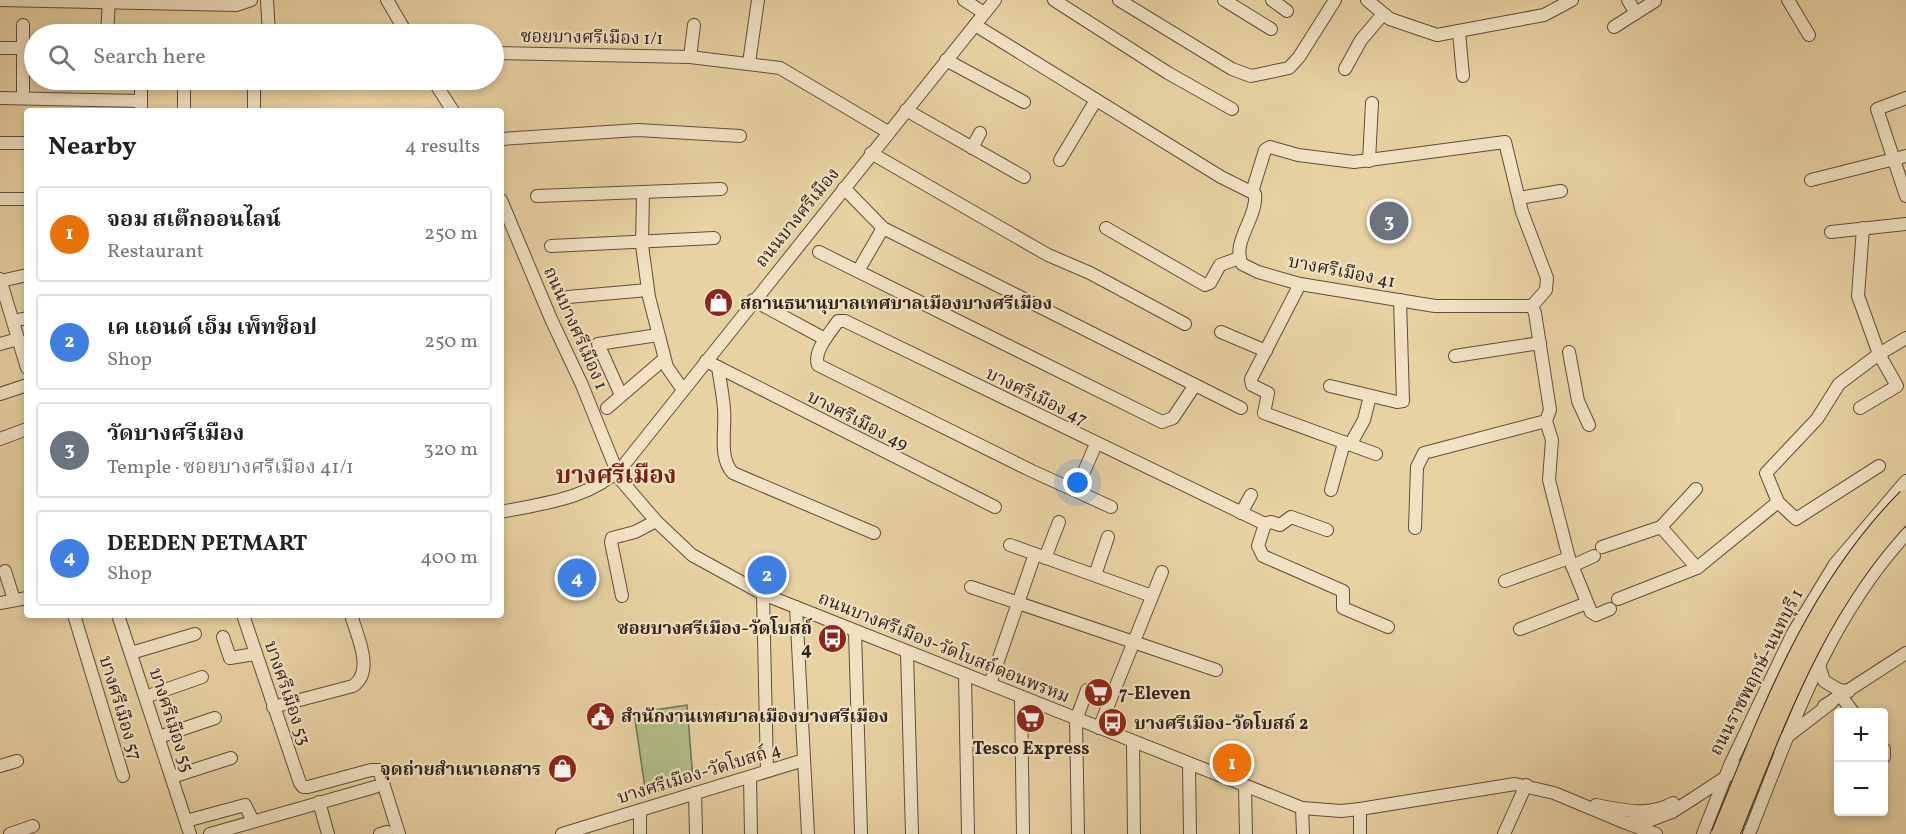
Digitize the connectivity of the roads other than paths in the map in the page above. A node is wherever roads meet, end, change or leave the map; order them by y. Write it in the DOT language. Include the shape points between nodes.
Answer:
graph roads {
  1 [pos="0,0"];
  2 [pos="267,0"];
  3 [pos="387,0"];
  4 [pos="758,0"];
  5 [pos="964,0"];
  6 [pos="995,0"];
  7 [pos="1054,0"];
  8 [pos="1119,0"];
  9 [pos="1224,0"];
  10 [pos="1272,0"];
  11 [pos="1335,0"];
  12 [pos="1367,0"];
  13 [pos="1572,0"];
  14 [pos="1628,0"];
  15 [pos="1655,0"];
  16 [pos="1788,0"];
  17 [pos="109,1"];
  18 [pos="249,1"];
  19 [pos="1287,11"];
  20 [pos="984,13"];
  21 [pos="1636,13"];
  22 [pos="1383,14"];
  23 [pos="268,15"];
  24 [pos="108,24"];
  25 [pos="269,24"];
  26 [pos="401,24"];
  27 [pos="23,25"];
  28 [pos="694,25"];
  29 [pos="975,25"];
  30 [pos="1614,27"];
  31 [pos="1271,29"];
  32 [pos="1459,32"];
  33 [pos="1809,35"];
  34 [pos="0,48"];
  35 [pos="23,48"];
  36 [pos="504,53"];
  37 [pos="690,57"];
  38 [pos="946,60"];
  39 [pos="749,63"];
  40 [pos="1345,69"];
  41 [pos="1463,75"];
  42 [pos="141,90"];
  43 [pos="184,90"];
  44 [pos="254,90"];
  45 [pos="439,90"];
  46 [pos="0,98"];
  47 [pos="23,98"];
  48 [pos="1906,98"];
  49 [pos="1096,100"];
  50 [pos="1024,102"];
  51 [pos="1372,103"];
  52 [pos="140,106"];
  53 [pos="184,108"];
  54 [pos="254,108"];
  55 [pos="451,108"];
  56 [pos="1232,109"];
  57 [pos="906,110"];
  58 [pos="888,132"];
  59 [pos="980,134"];
  60 [pos="740,136"];
  61 [pos="504,139"];
  62 [pos="0,143"];
  63 [pos="24,143"];
  64 [pos="972,148"];
  65 [pos="871,153"];
  66 [pos="1900,158"];
  67 [pos="1060,160"];
  68 [pos="1369,161"];
  69 [pos="1023,177"];
  70 [pos="1811,180"];
  71 [pos="844,188"];
  72 [pos="721,189"];
  73 [pos="1561,191"];
  74 [pos="643,192"];
  75 [pos="1252,192"];
  76 [pos="537,196"];
  77 [pos="1906,196"];
  78 [pos="1519,198"];
  79 [pos="0,199"];
  80 [pos="24,199"];
  81 [pos="504,207"];
  82 [pos="1906,224"];
  83 [pos="883,228"];
  84 [pos="1106,228"];
  85 [pos="1863,228"];
  86 [pos="1831,232"];
  87 [pos="714,238"];
  88 [pos="642,242"];
  89 [pos="551,246"];
  90 [pos="819,252"];
  91 [pos="1239,258"];
  92 [pos="858,272"];
  93 [pos="24,276"];
  94 [pos="0,280"];
  95 [pos="1300,284"];
  96 [pos="648,290"];
  97 [pos="568,297"];
  98 [pos="753,300"];
  99 [pos="1400,300"];
  100 [pos="1532,306"];
  101 [pos="24,319"];
  102 [pos="13,321"];
  103 [pos="1185,324"];
  104 [pos="1221,332"];
  105 [pos="658,335"];
  106 [pos="1906,338"];
  107 [pos="18,339"];
  108 [pos="825,339"];
  109 [pos="1540,343"];
  110 [pos="0,344"];
  111 [pos="1266,351"];
  112 [pos="1569,352"];
  113 [pos="1879,354"];
  114 [pos="1455,356"];
  115 [pos="24,358"];
  116 [pos="664,359"];
  117 [pos="706,361"];
  118 [pos="718,367"];
  119 [pos="1196,385"];
  120 [pos="24,386"];
  121 [pos="1330,386"];
  122 [pos="682,390"];
  123 [pos="0,394"];
  124 [pos="621,395"];
  125 [pos="1370,396"];
  126 [pos="607,408"];
  127 [pos="1241,408"];
  128 [pos="1860,408"];
  129 [pos="1546,421"];
  130 [pos="1589,425"];
  131 [pos="24,430"];
  132 [pos="0,439"];
  133 [pos="1096,444"];
  134 [pos="1347,444"];
  135 [pos="1376,454"];
  136 [pos="1879,466"];
  137 [pos="616,472"];
  138 [pos="1906,481"];
  139 [pos="1696,489"];
  140 [pos="1076,490"];
  141 [pos="1331,490"];
  142 [pos="1251,495"];
  143 [pos="1906,497"];
  144 [pos="1778,502"];
  145 [pos="995,507"];
  146 [pos="1111,507"];
  147 [pos="504,511"];
  148 [pos="1241,513"];
  149 [pos="1906,514"];
  150 [pos="656,521"];
  151 [pos="1059,522"];
  152 [pos="1265,524"];
  153 [pos="1661,527"];
  154 [pos="1414,528"];
  155 [pos="1326,530"];
  156 [pos="874,533"];
  157 [pos="1906,534"];
  158 [pos="1108,537"];
  159 [pos="1011,545"];
  160 [pos="1040,556"];
  161 [pos="1571,562"];
  162 [pos="2,566"];
  163 [pos="1697,568"];
  164 [pos="1162,572"];
  165 [pos="1095,575"];
  166 [pos="1505,581"];
  167 [pos="971,587"];
  168 [pos="763,594"];
  169 [pos="622,596"];
  170 [pos="1152,596"];
  171 [pos="24,598"];
  172 [pos="14,600"];
  173 [pos="0,602"];
  174 [pos="1587,603"];
  175 [pos="1018,604"];
  176 [pos="796,607"];
  177 [pos="75,618"];
  178 [pos="121,618"];
  179 [pos="244,618"];
  180 [pos="352,618"];
  181 [pos="1388,627"];
  182 [pos="1520,629"];
  183 [pos="855,631"];
  184 [pos="195,634"];
  185 [pos="223,637"];
  186 [pos="1133,642"];
  187 [pos="907,652"];
  188 [pos="131,653"];
  189 [pos="1906,653"];
  190 [pos="255,654"];
  191 [pos="1818,662"];
  192 [pos="1216,670"];
  193 [pos="965,674"];
  194 [pos="202,677"];
  195 [pos="990,684"];
  196 [pos="1087,690"];
  197 [pos="1766,691"];
  198 [pos="1840,696"];
  199 [pos="145,697"];
  200 [pos="1021,697"];
  201 [pos="273,706"];
  202 [pos="1799,707"];
  203 [pos="1849,708"];
  204 [pos="215,718"];
  205 [pos="1076,720"];
  206 [pos="1099,728"];
  207 [pos="1790,730"];
  208 [pos="159,737"];
  209 [pos="1133,742"];
  210 [pos="231,758"];
  211 [pos="804,760"];
  212 [pos="17,761"];
  213 [pos="1189,764"];
  214 [pos="0,766"];
  215 [pos="1732,769"];
  216 [pos="767,771"];
  217 [pos="123,776"];
  218 [pos="172,777"];
  219 [pos="750,777"];
  220 [pos="1526,785"];
  221 [pos="1245,786"];
  222 [pos="375,787"];
  223 [pos="695,793"];
  224 [pos="1694,798"];
  225 [pos="1575,801"];
  226 [pos="319,802"];
  227 [pos="1302,808"];
  228 [pos="1360,809"];
  229 [pos="640,812"];
  230 [pos="1749,819"];
  231 [pos="186,821"];
  232 [pos="254,821"];
  233 [pos="1626,824"];
  234 [pos="1707,824"];
  235 [pos="33,826"];
  236 [pos="579,832"];
  237 [pos="389,833"];
  238 [pos="10,834"];
  239 [pos="190,834"];
  240 [pos="210,834"];
  241 [pos="328,834"];
  242 [pos="562,834"];
  243 [pos="640,834"];
  244 [pos="696,834"];
  245 [pos="751,834"];
  246 [pos="808,834"];
  247 [pos="861,834"];
  248 [pos="912,834"];
  249 [pos="968,834"];
  250 [pos="1023,834"];
  251 [pos="1078,834"];
  252 [pos="1134,834"];
  253 [pos="1191,834"];
  254 [pos="1246,834"];
  255 [pos="1303,834"];
  256 [pos="1360,834"];
  257 [pos="1504,834"];
  258 [pos="1656,834"];
  259 [pos="1719,834"];
  260 [pos="1732,834"];
  261 [pos="1748,834"];
  1 -- 17 [label="street"];
  2 -- 23 [label="street"];
  3 -- 26 [label="street"];
  4 -- 39 [label="street"];
  5 -- 20 [label="street"];
  6 -- 20 [label="street, ถนนบางศรีเมือง"];
  7 -- 56 [label="street"];
  8 -- 11 [label="street" via="1232,69 1251,76 1294,64"];
  9 -- 31 [label="street"];
  10 -- 19 [label="street"];
  12 -- 22 [label="street"];
  13 -- 32 [label="street" via="1544,15"];
  14 -- 21 [label="street"];
  15 -- 21 [label="street"];
  16 -- 33 [label="street"];
  17 -- 18 [label="street" via="236,5"];
  17 -- 24 [label="street"];
  18 -- 23 [label="street"];
  20 -- 29 [label="street, ถนนบางศรีเมือง"];
  21 -- 30 [label="street"];
  22 -- 32 [label="street" via="1426,33"];
  22 -- 40 [label="street" via="1361,40"];
  23 -- 25 [label="street"];
  27 -- 35 [label="street"];
  28 -- 37 [label="street"];
  29 -- 38 [label="street, ถนนบางศรีเมือง"];
  29 -- 49 [label="street"];
  32 -- 41 [label="street"];
  34 -- 35 [label="street"];
  35 -- 47 [label="street"];
  36 -- 37 [label="street, ซอยบางศรีเมือง 1/1"];
  37 -- 39 [label="street, ซอยบางศรีเมือง 1/1"];
  38 -- 50 [label="street"];
  38 -- 57 [label="street, ถนนบางศรีเมือง"];
  39 -- 58 [label="street, ซอยบางศรีเมือง 1/1" via="790,72"];
  42 -- 52 [label="street"];
  43 -- 53 [label="street"];
  44 -- 54 [label="street"];
  45 -- 55 [label="street"];
  46 -- 47 [label="street"];
  47 -- 52 [label="street"];
  48 -- 66 [label="street" via="1877,109"];
  49 -- 67 [label="street"];
  49 -- 75 [label="street"];
  51 -- 68 [label="street"];
  57 -- 58 [label="street, ถนนบางศรีเมือง"];
  57 -- 64 [label="street"];
  58 -- 65 [label="street, ถนนบางศรีเมือง"];
  59 -- 64 [label="street"];
  60 -- 61 [label="street" via="638,130"];
  62 -- 63 [label="street"];
  64 -- 69 [label="street"];
  65 -- 71 [label="street, ถนนบางศรีเมือง"];
  65 -- 103 [label="street" via="1048,255"];
  66 -- 70 [label="street"];
  66 -- 77 [label="street"];
  68 -- 75 [label="street" via="1333,161 1270,147 1265,150"];
  68 -- 78 [label="street" via="1505,142"];
  71 -- 83 [label="street"];
  71 -- 98 [label="street, ถนนบางศรีเมือง"];
  72 -- 74 [label="street"];
  73 -- 78 [label="street"];
  74 -- 76 [label="street"];
  74 -- 88 [label="street"];
  75 -- 91 [label="street" via="1256,198"];
  78 -- 100 [label="street" via="1547,278 1546,290"];
  79 -- 80 [label="street"];
  81 -- 137 [label="street, ถนนบางศรีเมือง 1"];
  82 -- 85 [label="street"];
  83 -- 92 [label="street"];
  83 -- 119 [label="street"];
  84 -- 91 [label="street" via="1205,285 1213,280 1220,265"];
  85 -- 86 [label="street"];
  85 -- 113 [label="street" via="1858,296"];
  87 -- 88 [label="street"];
  88 -- 89 [label="street"];
  88 -- 96 [label="street"];
  90 -- 92 [label="street"];
  91 -- 95 [label="street, บางศรีเมือง 41" via="1242,264 1258,272"];
  92 -- 119 [label="street" via="1162,422 1173,418"];
  93 -- 94 [label="street"];
  94 -- 102 [label="street"];
  95 -- 99 [label="street, บางศรีเมือง 41"];
  95 -- 111 [label="street"];
  96 -- 97 [label="street"];
  96 -- 105 [label="street"];
  98 -- 108 [label="street"];
  98 -- 117 [label="street, ถนนบางศรีเมือง"];
  99 -- 100 [label="street, บางศรีเมือง 41" via="1451,307"];
  99 -- 125 [label="street" via="1403,400"];
  100 -- 109 [label="street"];
  101 -- 102 [label="street"];
  102 -- 107 [label="street"];
  104 -- 111 [label="street"];
  105 -- 116 [label="street"];
  105 -- 124 [label="street" via="598,344"];
  106 -- 113 [label="street"];
  107 -- 110 [label="street"];
  107 -- 115 [label="street"];
  108 -- 133 [label="street, บางศรีเมือง 47" via="838,321 845,321"];
  108 -- 140 [label="street, บางศรีเมือง 47" via="818,365"];
  109 -- 114 [label="street"];
  109 -- 129 [label="street" via="1550,410"];
  111 -- 134 [label="street" via="1251,382 1268,393 1264,413"];
  112 -- 130 [label="street" via="1578,401"];
  113 -- 128 [label="street" via="1897,386"];
  113 -- 144 [label="street" via="1839,384 1820,414 1766,473"];
  116 -- 122 [label="street"];
  116 -- 124 [label="street"];
  117 -- 118 [label="street, บางศรีเมือง 49"];
  117 -- 122 [label="street, ถนนบางศรีเมือง"];
  118 -- 145 [label="street, บางศรีเมือง 49"];
  118 -- 156 [label="street" via="728,468"];
  119 -- 127 [label="street"];
  120 -- 123 [label="street"];
  121 -- 125 [label="street"];
  122 -- 137 [label="street, ถนนบางศรีเมือง"];
  124 -- 126 [label="street"];
  125 -- 134 [label="street" via="1364,420"];
  129 -- 154 [label="street" via="1424,453 1418,467"];
  129 -- 161 [label="street" via="1552,440 1549,480"];
  131 -- 132 [label="street"];
  133 -- 140 [label="street"];
  133 -- 148 [label="street, บางศรีเมือง 47"];
  134 -- 135 [label="street"];
  134 -- 141 [label="street"];
  136 -- 144 [label="street" via="1796,519"];
  137 -- 147 [label="street, ถนนบางศรีเมือง" via="582,494"];
  137 -- 150 [label="street, ถนนบางศรีเมือง-วัดโบสถ์ดอนพรหม"];
  138 -- 197 [label="street, ถนนราชพฤกษ์-นนทบุรี 1" via="1835,564 1794,633"];
  139 -- 153 [label="street"];
  140 -- 146 [label="street"];
  142 -- 148 [label="street"];
  143 -- 259 [label="main road, ถนนราชพฤกษ์-นนทบุรี 1, bridge" via="1844,571 1802,638"];
  144 -- 163 [label="street"];
  148 -- 152 [label="street, บางศรีเมือง 47"];
  149 -- 260 [label="main road, ถนนราชพฤกษ์-นนทบุรี 1, bridge" via="1853,579 1813,643"];
  150 -- 168 [label="street, ถนนบางศรีเมือง-วัดโบสถ์ดอนพรหม" via="692,555"];
  150 -- 169 [label="street" via="612,538"];
  151 -- 160 [label="street"];
  152 -- 155 [label="street" via="1280,525 1291,517"];
  152 -- 181 [label="street" via="1258,546 1263,556 1343,591 1343,608"];
  153 -- 161 [label="street"];
  153 -- 163 [label="street"];
  157 -- 191 [label="street" via="1863,586"];
  158 -- 165 [label="street"];
  159 -- 160 [label="street"];
  160 -- 165 [label="street"];
  160 -- 175 [label="street"];
  161 -- 166 [label="street"];
  161 -- 174 [label="street"];
  162 -- 172 [label="street"];
  163 -- 174 [label="street" via="1594,615"];
  164 -- 170 [label="street"];
  165 -- 170 [label="street"];
  167 -- 175 [label="street"];
  168 -- 176 [label="street, ถนนบางศรีเมือง-วัดโบสถ์ดอนพรหม"];
  168 -- 216 [label="street"];
  170 -- 186 [label="street"];
  171 -- 172 [label="street"];
  172 -- 173 [label="street"];
  174 -- 182 [label="street"];
  175 -- 186 [label="street"];
  175 -- 195 [label="street"];
  176 -- 183 [label="street, ถนนบางศรีเมือง-วัดโบสถ์ดอนพรหม"];
  176 -- 211 [label="street, บางศรีเมือง-วัดโบสถ์ 4"];
  177 -- 217 [label="street, บางศรีเมือง 57"];
  178 -- 188 [label="street, บางศรีเมือง 55"];
  179 -- 190 [label="street, บางศรีเมือง 53"];
  180 -- 201 [label="street" via="364,675 353,686"];
  183 -- 187 [label="street, ถนนบางศรีเมือง-วัดโบสถ์ดอนพรหม"];
  183 -- 247 [label="street"];
  184 -- 188 [label="street"];
  185 -- 190 [label="street" via="230,658"];
  186 -- 192 [label="street"];
  186 -- 206 [label="street"];
  187 -- 193 [label="street, ถนนบางศรีเมือง-วัดโบสถ์ดอนพรหม"];
  187 -- 248 [label="street"];
  188 -- 199 [label="street, บางศรีเมือง 55"];
  189 -- 198 [label="street, ถนนบางศรีเมือง-วัดโบสถ์ดอนพรหม"];
  190 -- 201 [label="street, บางศรีเมือง 53"];
  191 -- 198 [label="street" via="1824,681 1839,690"];
  191 -- 202 [label="street"];
  193 -- 195 [label="street, ถนนบางศรีเมือง-วัดโบสถ์ดอนพรหม"];
  193 -- 249 [label="street"];
  194 -- 199 [label="street"];
  195 -- 200 [label="street, ถนนบางศรีเมือง-วัดโบสถ์ดอนพรหม"];
  196 -- 205 [label="street"];
  197 -- 202 [label="street" via="1777,708"];
  197 -- 215 [label="street, ถนนราชพฤกษ์-นนทบุรี 1"];
  198 -- 203 [label="street"];
  198 -- 207 [label="street, ถนนบางศรีเมือง-วัดโบสถ์ดอนพรหม"];
  199 -- 208 [label="street, บางศรีเมือง 55"];
  200 -- 205 [label="street, ถนนบางศรีเมือง-วัดโบสถ์ดอนพรหม"];
  200 -- 250 [label="street"];
  201 -- 237 [label="street, บางศรีเมือง 53" via="303,787 379,770"];
  202 -- 207 [label="street"];
  204 -- 208 [label="street"];
  205 -- 206 [label="street, ถนนบางศรีเมือง-วัดโบสถ์ดอนพรหม"];
  205 -- 251 [label="street"];
  206 -- 209 [label="street, ถนนบางศรีเมือง-วัดโบสถ์ดอนพรหม"];
  207 -- 215 [label="street, ถนนบางศรีเมือง-วัดโบสถ์ดอนพรหม"];
  207 -- 261 [label="street"];
  208 -- 218 [label="street, บางศรีเมือง 55"];
  209 -- 213 [label="street, ถนนบางศรีเมือง-วัดโบสถ์ดอนพรหม"];
  209 -- 252 [label="street"];
  210 -- 218 [label="street"];
  211 -- 216 [label="street, บางศรีเมือง-วัดโบสถ์ 4"];
  211 -- 246 [label="street"];
  212 -- 214 [label="street"];
  213 -- 221 [label="street, ถนนบางศรีเมือง-วัดโบสถ์ดอนพรหม"];
  213 -- 253 [label="street"];
  215 -- 224 [label="street, ถนนบางศรีเมือง-วัดโบสถ์ดอนพรหม"];
  215 -- 225 [label="street, ถนนบางศรีเมือง-วัดโบสถ์ดอนพรหม" via="1667,806 1647,811 1632,812"];
  215 -- 230 [label="street" via="1749,783"];
  215 -- 234 [label="street, ถนนราชพฤกษ์-นนทบุรี 1"];
  216 -- 219 [label="street, บางศรีเมือง-วัดโบสถ์ 4"];
  218 -- 231 [label="street, บางศรีเมือง 55"];
  219 -- 223 [label="street, บางศรีเมือง-วัดโบสถ์ 4"];
  219 -- 245 [label="street"];
  220 -- 225 [label="street, ถนนบางศรีเมือง-วัดโบสถ์ดอนพรหม"];
  220 -- 228 [label="street, ถนนบางศรีเมือง-วัดโบสถ์ดอนพรหม"];
  220 -- 257 [label="street"];
  221 -- 227 [label="street, ถนนบางศรีเมือง-วัดโบสถ์ดอนพรหม"];
  221 -- 254 [label="street"];
  222 -- 226 [label="street"];
  223 -- 229 [label="street, บางศรีเมือง-วัดโบสถ์ 4"];
  223 -- 244 [label="street"];
  224 -- 233 [label="street, ถนนบางศรีเมือง-วัดโบสถ์ดอนพรหม" via="1672,812"];
  224 -- 234 [label="street" via="1703,803"];
  225 -- 233 [label="street, ถนนบางศรีเมือง-วัดโบสถ์ดอนพรหม"];
  226 -- 232 [label="street"];
  226 -- 241 [label="street"];
  227 -- 228 [label="street, ถนนบางศรีเมือง-วัดโบสถ์ดอนพรหม"];
  227 -- 255 [label="street"];
  228 -- 256 [label="street"];
  229 -- 236 [label="street, บางศรีเมือง-วัดโบสถ์ 4"];
  229 -- 243 [label="street"];
  230 -- 234 [label="street" via="1730,809"];
  230 -- 261 [label="street"];
  231 -- 232 [label="street" via="245,805"];
  231 -- 239 [label="street, บางศรีเมือง 55"];
  232 -- 240 [label="street"];
  233 -- 258 [label="street"];
  235 -- 238 [label="street"];
  236 -- 242 [label="street, บางศรีเมือง-วัดโบสถ์ 4"];
}
